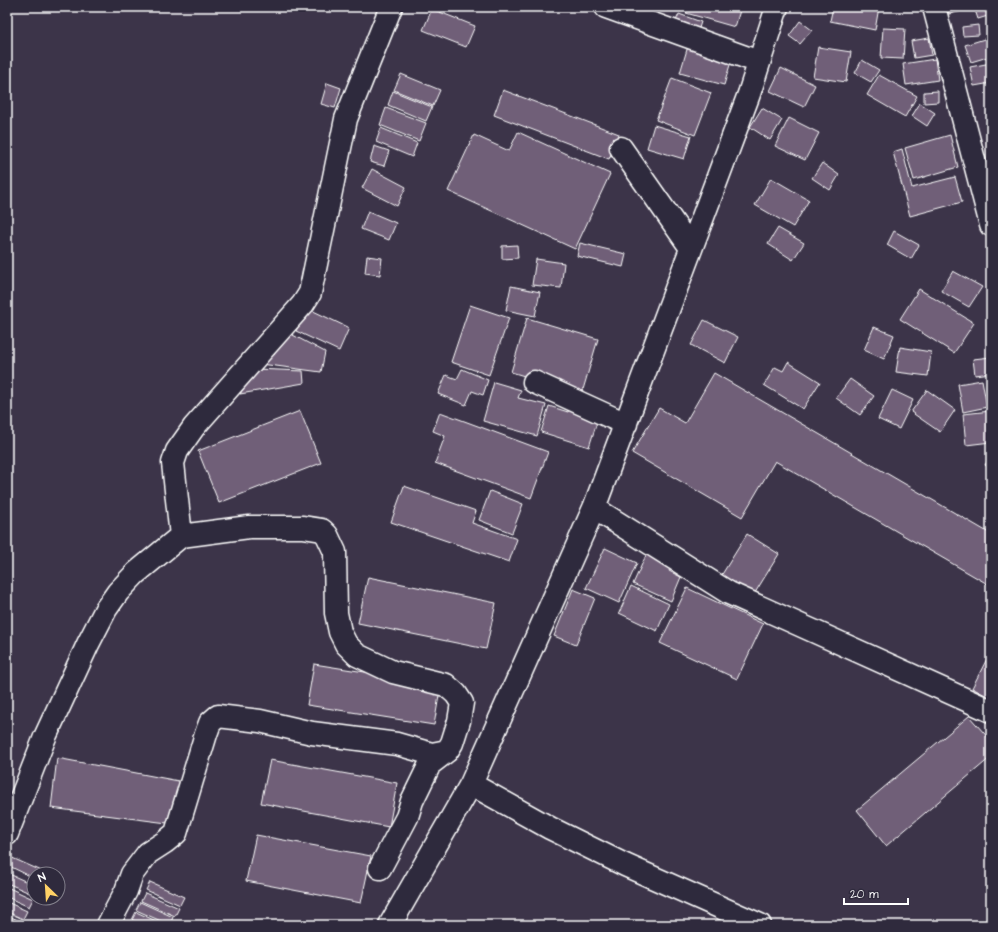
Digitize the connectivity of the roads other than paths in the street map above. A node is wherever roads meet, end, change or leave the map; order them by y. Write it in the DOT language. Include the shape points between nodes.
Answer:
graph roads {
  1 [pos="391,7"];
  2 [pos="606,7"];
  3 [pos="777,7"];
  4 [pos="934,7"];
  5 [pos="759,62"];
  6 [pos="621,148"];
  7 [pos="991,225"];
  8 [pos="691,248"];
  9 [pos="534,382"];
  10 [pos="626,424"];
  11 [pos="594,508"];
  12 [pos="181,536"];
  13 [pos="991,711"];
  14 [pos="448,751"];
  15 [pos="471,784"];
  16 [pos="7,834"];
  17 [pos="380,868"];
  18 [pos="108,925"];
  19 [pos="390,925"];
  20 [pos="760,925"];
  1 -- 12 [label="street" via="346,118 310,293 194,427 177,451 173,463"];
  2 -- 5 [label="street"];
  3 -- 5 [label="street"];
  4 -- 7 [label="street"];
  5 -- 8 [label="street"];
  6 -- 8 [label="street"];
  8 -- 10 [label="street"];
  9 -- 10 [label="street"];
  10 -- 11 [label="street"];
  11 -- 13 [label="street" via="729,592"];
  11 -- 15 [label="street"];
  12 -- 14 [label="street" via="249,527 303,527 322,530 335,552 336,613 340,632 346,644 370,663 416,679 441,683 456,694 462,704"];
  12 -- 16 [label="street" via="136,572 106,609 45,737"];
  14 -- 17 [label="street" via="430,764 412,801 407,818"];
  14 -- 18 [label="street" via="432,754 397,744 312,733 260,720 218,716 210,723 206,734 176,833 148,852 132,874"];
  15 -- 19 [label="street"];
  15 -- 20 [label="street" via="550,828 625,865"];
}
